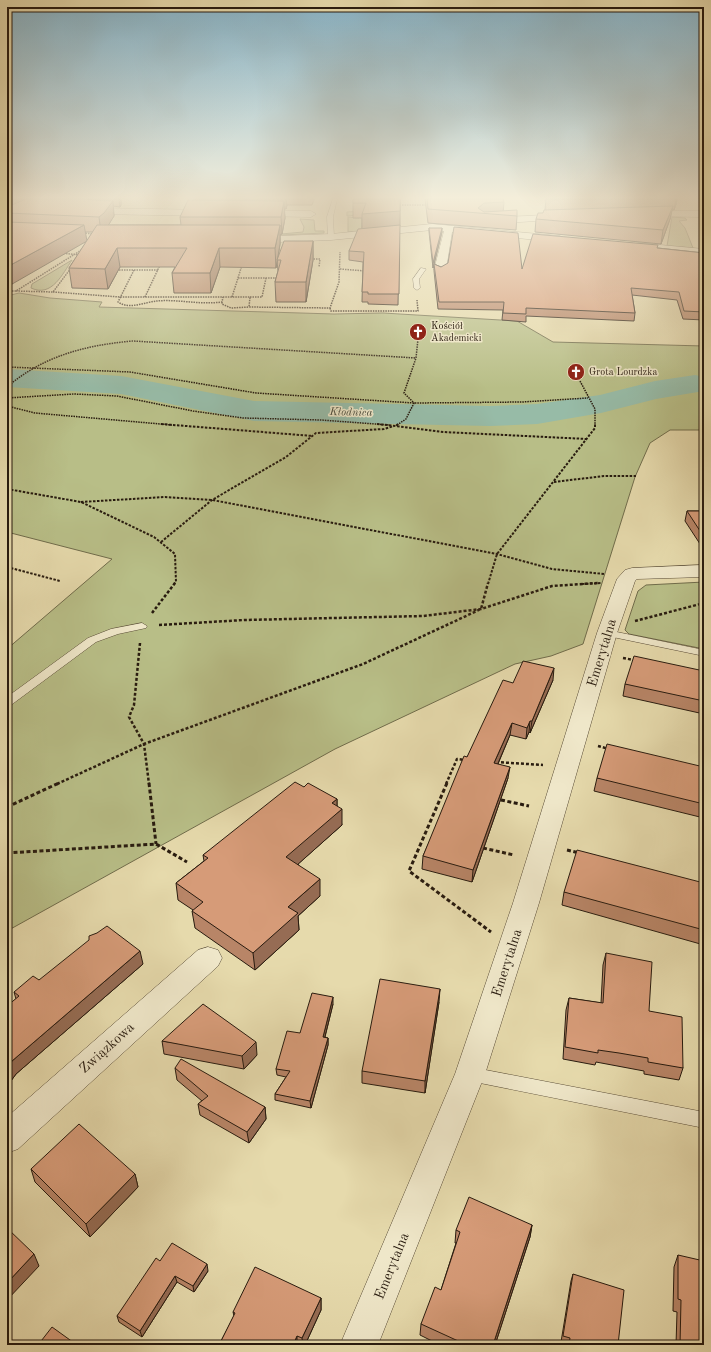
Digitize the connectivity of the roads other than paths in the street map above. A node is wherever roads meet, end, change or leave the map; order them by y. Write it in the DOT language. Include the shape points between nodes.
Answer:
graph roads {
  1 [pos="442,262"];
  2 [pos="423,268"];
  3 [pos="440,270"];
  4 [pos="417,288"];
  5 [pos="704,571"];
  6 [pos="142,626"];
  7 [pos="607,633"];
  8 [pos="704,653"];
  9 [pos="7,702"];
  10 [pos="208,958"];
  11 [pos="470,1074"];
  12 [pos="704,1120"];
  13 [pos="7,1138"];
  14 [pos="359,1345"];
  1 -- 3 [label="street"];
  2 -- 4 [label="lane" via="416,278"];
  5 -- 7 [label="street, Emerytalna" via="629,576"];
  6 -- 9 [label="lane" via="114,631 92,640"];
  7 -- 8 [label="lane"];
  7 -- 11 [label="street, Emerytalna"];
  10 -- 13 [label="street, Związkowa"];
  11 -- 12 [label="lane"];
  11 -- 14 [label="street, Emerytalna"];
}
